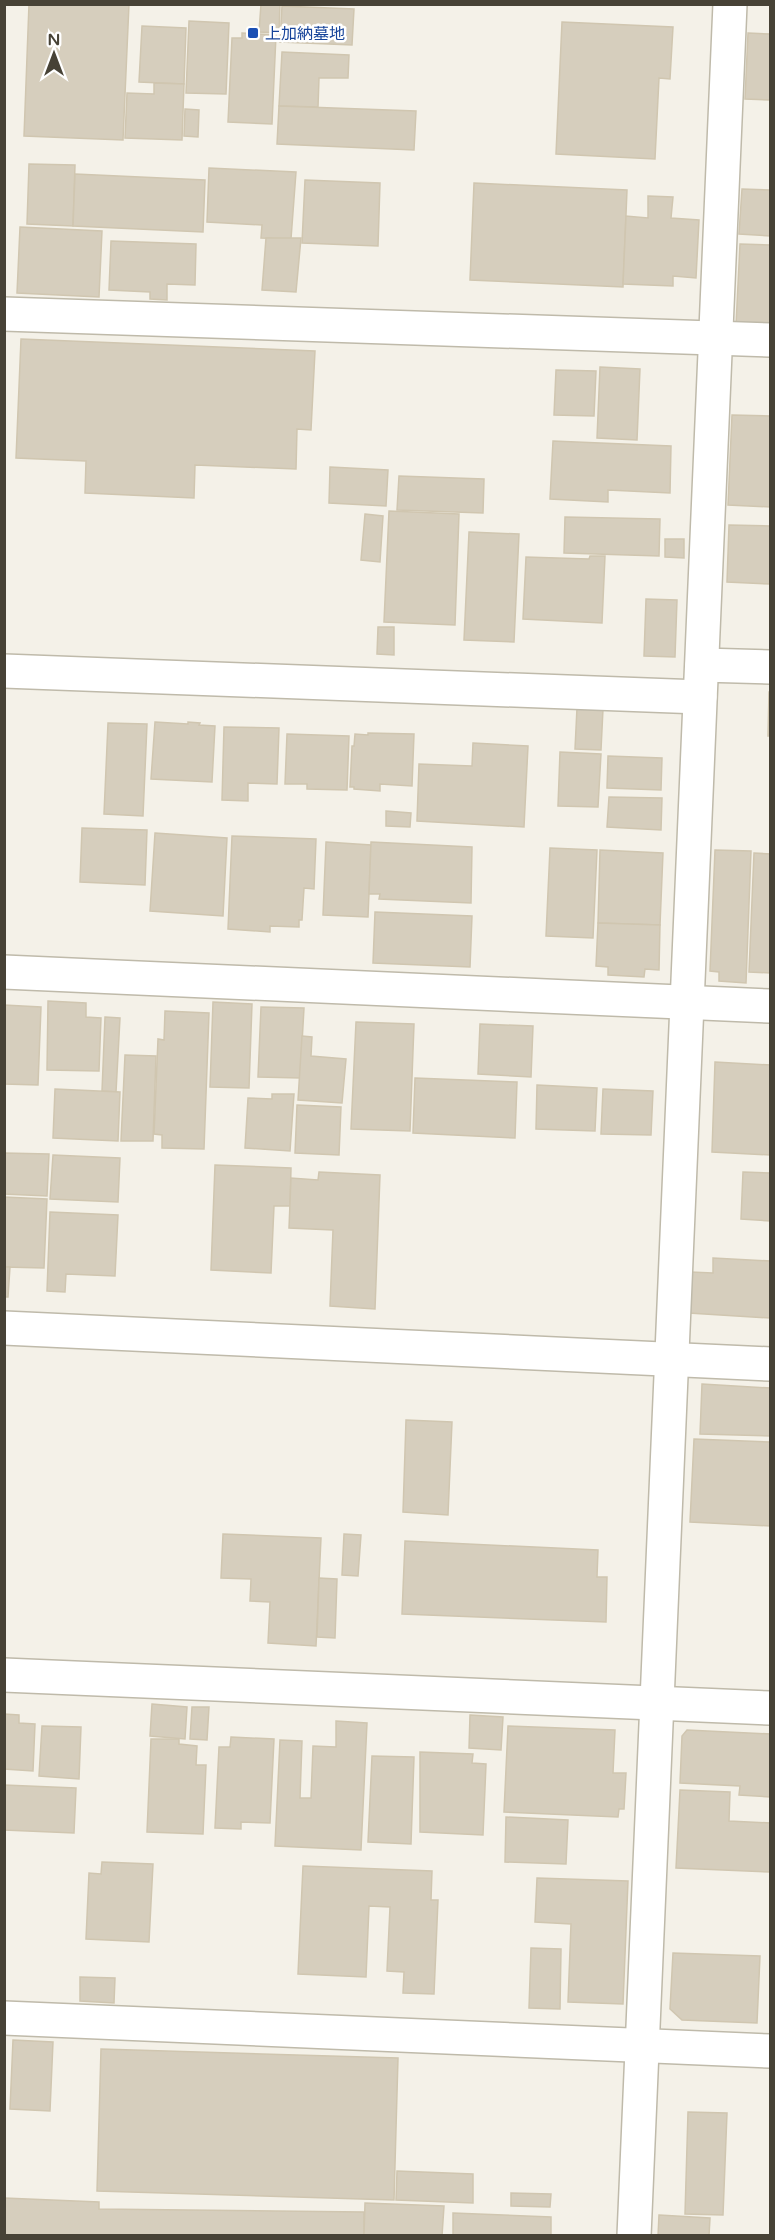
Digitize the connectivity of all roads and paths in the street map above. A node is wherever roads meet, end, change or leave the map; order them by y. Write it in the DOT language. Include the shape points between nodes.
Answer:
graph roads {
  1 [pos="730,4"];
  2 [pos="4,314"];
  3 [pos="716,338"];
  4 [pos="771,340"];
  5 [pos="771,667"];
  6 [pos="4,671"];
  7 [pos="701,681"];
  8 [pos="4,972"];
  9 [pos="687,1002"];
  10 [pos="771,1006"];
  11 [pos="4,1328"];
  12 [pos="672,1359"];
  13 [pos="771,1364"];
  14 [pos="4,1675"];
  15 [pos="657,1704"];
  16 [pos="771,1708"];
  17 [pos="4,2018"];
  18 [pos="642,2045"];
  19 [pos="771,2051"];
  20 [pos="634,2235"];
  1 -- 3 [label="street"];
  2 -- 3 [label="street"];
  3 -- 4 [label="street"];
  3 -- 7 [label="street"];
  5 -- 7 [label="street"];
  6 -- 7 [label="street"];
  7 -- 9 [label="street"];
  8 -- 9 [label="street"];
  9 -- 10 [label="street"];
  9 -- 12 [label="street"];
  11 -- 12 [label="street"];
  12 -- 13 [label="street"];
  12 -- 15 [label="street"];
  14 -- 15 [label="street"];
  15 -- 16 [label="street"];
  15 -- 18 [label="street"];
  17 -- 18 [label="street"];
  18 -- 19 [label="street"];
  18 -- 20 [label="street"];
}
